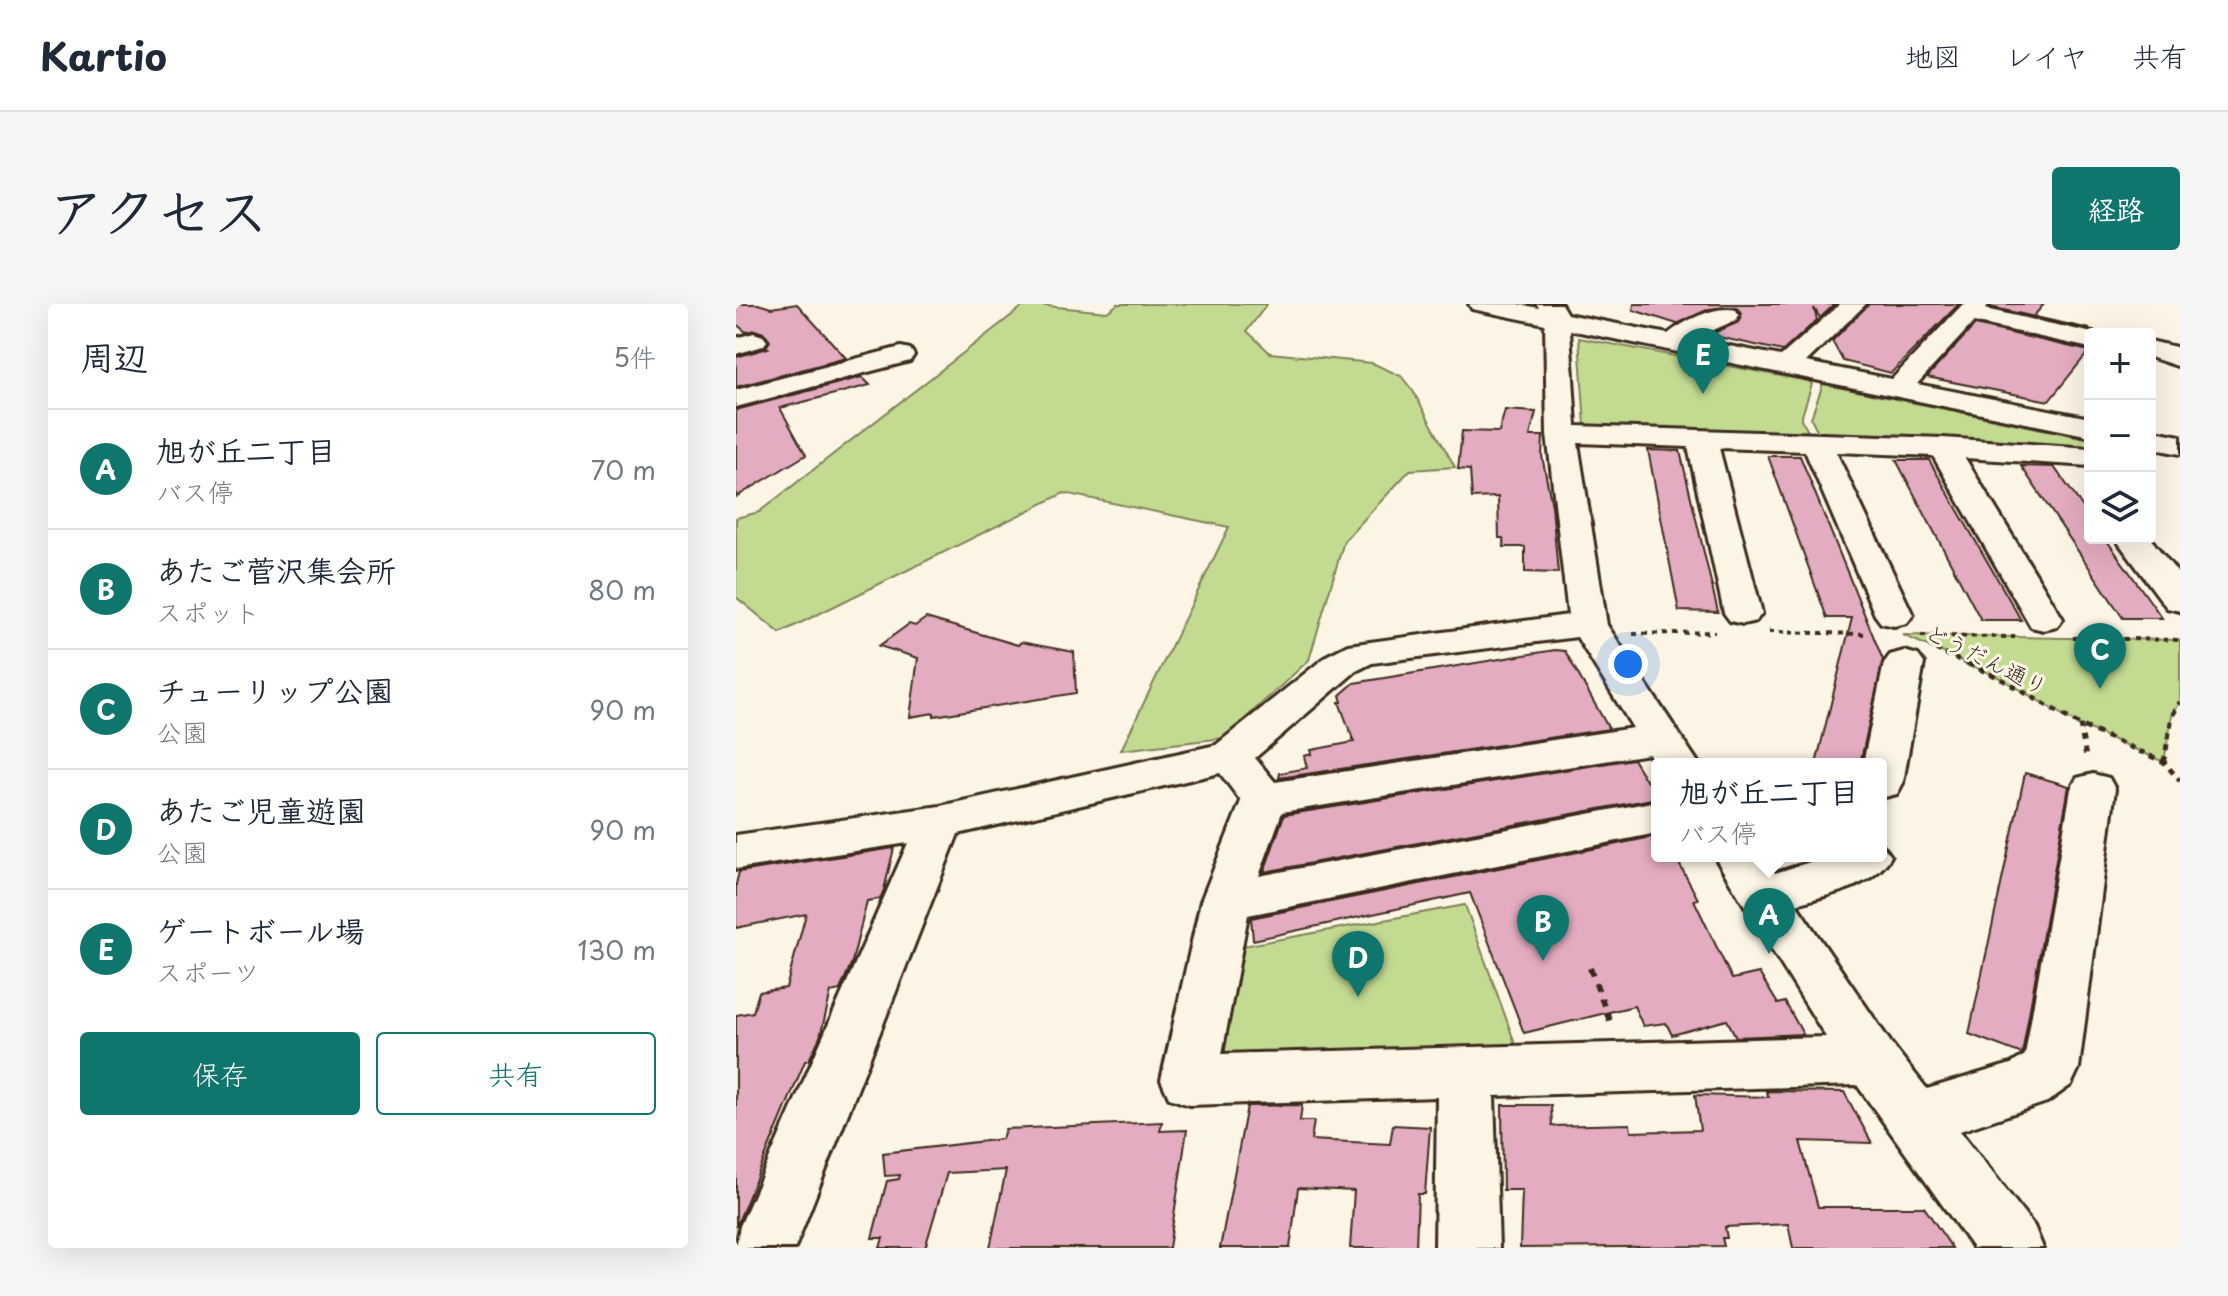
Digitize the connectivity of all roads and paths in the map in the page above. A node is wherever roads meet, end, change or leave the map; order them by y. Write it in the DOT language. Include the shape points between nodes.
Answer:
graph roads {
  1 [pos="1481,304"];
  2 [pos="1854,304"];
  3 [pos="1972,308"];
  4 [pos="1553,311"];
  5 [pos="1727,315"];
  6 [pos="2084,338"];
  7 [pos="1674,342"];
  8 [pos="2156,350"];
  9 [pos="901,355"];
  10 [pos="2180,359"];
  11 [pos="1787,365"];
  12 [pos="1899,387"];
  13 [pos="736,399"];
  14 [pos="2084,426"];
  15 [pos="1562,434"];
  16 [pos="1701,438"];
  17 [pos="2156,440"];
  18 [pos="1816,443"];
  19 [pos="2180,445"];
  20 [pos="1943,447"];
  21 [pos="2079,456"];
  22 [pos="2156,466"];
  23 [pos="2180,469"];
  24 [pos="2137,544"];
  25 [pos="2180,600"];
  26 [pos="1743,613"];
  27 [pos="1894,615"];
  28 [pos="2044,619"];
  29 [pos="1588,625"];
  30 [pos="1917,655"];
  31 [pos="2180,702"];
  32 [pos="1668,751"];
  33 [pos="1230,756"];
  34 [pos="1887,762"];
  35 [pos="2164,762"];
  36 [pos="2180,781"];
  37 [pos="2093,789"];
  38 [pos="1264,799"];
  39 [pos="1651,818"];
  40 [pos="940,822"];
  41 [pos="736,852"];
  42 [pos="1857,862"];
  43 [pos="1750,875"];
  44 [pos="1226,901"];
  45 [pos="1871,1060"];
  46 [pos="1465,1073"];
  47 [pos="1916,1119"];
  48 [pos="763,1248"];
  49 [pos="1467,1248"];
  50 [pos="2011,1248"];
  1 -- 4 [label="street"];
  2 -- 11 [label="street"];
  3 -- 6 [label="street"];
  3 -- 12 [label="street"];
  4 -- 7 [label="street"];
  4 -- 15 [label="street"];
  5 -- 7 [label="street" via="1688,330"];
  7 -- 11 [label="street"];
  8 -- 10 [label="street"];
  9 -- 13 [label="street"];
  11 -- 12 [label="street"];
  12 -- 14 [label="street"];
  15 -- 16 [label="street"];
  15 -- 29 [label="street"];
  16 -- 18 [label="street"];
  16 -- 26 [label="street"];
  17 -- 19 [label="street"];
  18 -- 20 [label="street"];
  18 -- 27 [label="street"];
  20 -- 21 [label="street"];
  20 -- 28 [label="street"];
  22 -- 23 [label="street"];
  24 -- 25 [label="street"];
  29 -- 32 [label="street"];
  29 -- 33 [label="street" via="1362,653 1342,663"];
  30 -- 34 [label="street"];
  30 -- 35 [label="path, どうだん通り" via="1998,677 2080,725"];
  31 -- 35 [label="path" via="2172,716"];
  32 -- 38 [label="street"];
  33 -- 38 [label="street"];
  33 -- 40 [label="street"];
  35 -- 36 [label="path, どうだん通り"];
  37 -- 47 [label="street" via="2051,1068 2027,1084"];
  38 -- 44 [label="street"];
  39 -- 44 [label="street"];
  40 -- 41 [label="street"];
  40 -- 48 [label="street"];
  42 -- 43 [label="street" via="1839,873"];
  43 -- 45 [label="street"];
  44 -- 46 [label="street" via="1189,1080"];
  45 -- 46 [label="street"];
  45 -- 47 [label="street"];
  46 -- 49 [label="street"];
  47 -- 50 [label="street"];
}
